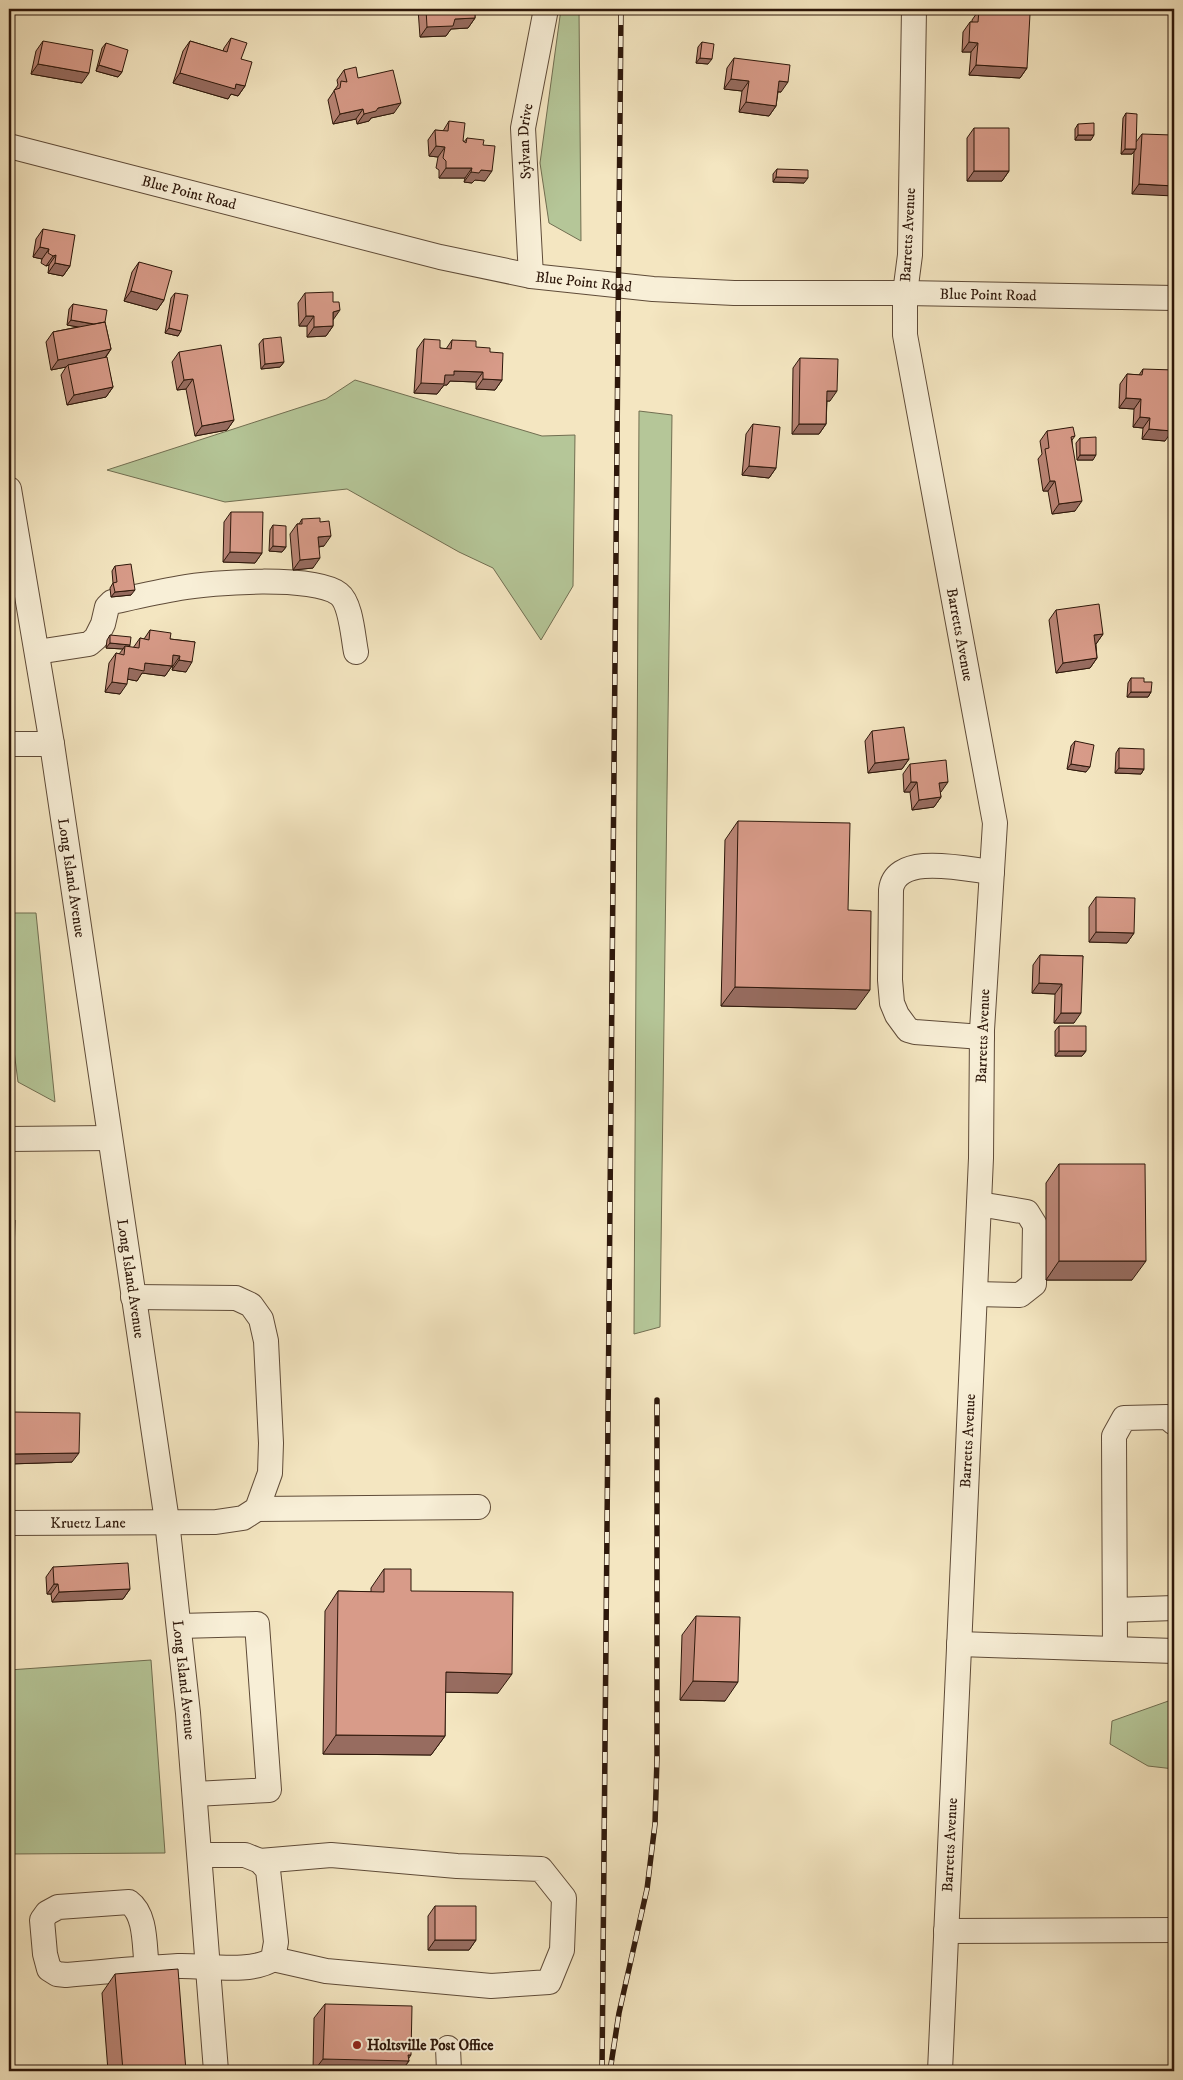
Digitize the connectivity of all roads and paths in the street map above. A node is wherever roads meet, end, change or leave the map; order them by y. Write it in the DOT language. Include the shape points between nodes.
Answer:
graph roads {
  1 [pos="546,9"];
  2 [pos="914,9"];
  3 [pos="9,146"];
  4 [pos="531,276"];
  5 [pos="905,292"];
  6 [pos="1174,298"];
  7 [pos="9,489"];
  8 [pos="37,652"];
  9 [pos="356,652"];
  10 [pos="9,744"];
  11 [pos="52,744"];
  12 [pos="992,872"];
  13 [pos="982,1037"];
  14 [pos="109,1138"];
  15 [pos="9,1139"];
  16 [pos="979,1204"];
  17 [pos="975,1294"];
  18 [pos="133,1297"];
  19 [pos="1174,1423"];
  20 [pos="478,1506"];
  21 [pos="258,1509"];
  22 [pos="167,1521"];
  23 [pos="9,1523"];
  24 [pos="1174,1608"];
  25 [pos="1115,1610"];
  26 [pos="179,1626"];
  27 [pos="959,1644"];
  28 [pos="1115,1649"];
  29 [pos="1174,1651"];
  30 [pos="195,1794"];
  31 [pos="200,1855"];
  32 [pos="260,1861"];
  33 [pos="1174,1930"];
  34 [pos="946,1931"];
  35 [pos="273,1959"];
  36 [pos="208,1968"];
  37 [pos="147,1969"];
  38 [pos="448,2048"];
  39 [pos="216,2071"];
  40 [pos="449,2071"];
  41 [pos="940,2071"];
  1 -- 4 [label="street, Sylvan Drive" via="523,128"];
  2 -- 5 [label="street, Barretts Avenue" via="910,255"];
  3 -- 4 [label="street, Blue Point Road" via="440,257"];
  4 -- 5 [label="street, Blue Point Road" via="653,289 734,293"];
  5 -- 6 [label="street, Blue Point Road"];
  5 -- 12 [label="street, Barretts Avenue" via="907,352 995,823"];
  7 -- 8 [label="street, Long Island Avenue"];
  8 -- 9 [label="street" via="89,644 96,638 107,607 112,602 226,583 292,583 322,586 339,594 346,602"];
  8 -- 11 [label="street, Long Island Avenue"];
  10 -- 11 [label="street"];
  11 -- 14 [label="street, Long Island Avenue"];
  12 -- 13 [label="street, Barretts Avenue"];
  12 -- 13 [label="street" via="913,867 897,875 891,890 890,980 892,1004 897,1015 908,1030 915,1032"];
  13 -- 16 [label="street, Barretts Avenue"];
  14 -- 15 [label="street"];
  14 -- 18 [label="street, Long Island Avenue"];
  16 -- 17 [label="street, Barretts Avenue"];
  16 -- 17 [label="street" via="1027,1212 1035,1225 1034,1284 1020,1295"];
  17 -- 27 [label="street, Barretts Avenue"];
  18 -- 21 [label="street" via="236,1298 251,1306 261,1320 266,1341 271,1443 270,1473"];
  18 -- 22 [label="street, Long Island Avenue"];
  19 -- 25 [label="street" via="1167,1417 1124,1418 1114,1436"];
  20 -- 21 [label="street"];
  21 -- 22 [label="street, Kruetz Lane" via="244,1518 216,1522"];
  22 -- 23 [label="street, Kruetz Lane"];
  22 -- 26 [label="street, Long Island Avenue"];
  24 -- 25 [label="street"];
  25 -- 28 [label="street"];
  26 -- 30 [label="street, Long Island Avenue"];
  26 -- 30 [label="street" via="257,1624 269,1790"];
  27 -- 28 [label="street"];
  27 -- 34 [label="street, Barretts Avenue"];
  28 -- 29 [label="street"];
  30 -- 31 [label="street, Long Island Avenue"];
  31 -- 32 [label="street" via="245,1855"];
  31 -- 36 [label="street, Long Island Avenue"];
  32 -- 35 [label="street" via="268,1870 276,1942"];
  32 -- 35 [label="street" via="331,1855 541,1870 564,1898 562,1950 549,1982 491,1986 326,1971"];
  33 -- 34 [label="street"];
  34 -- 41 [label="street, Barretts Avenue"];
  35 -- 36 [label="street" via="264,1965"];
  36 -- 37 [label="street"];
  36 -- 39 [label="street, Long Island Avenue"];
  37 -- 37 [label="street" via="57,1974 49,1969 42,1920 58,1907 129,1902 140,1916"];
  38 -- 40 [label="street"];
}
